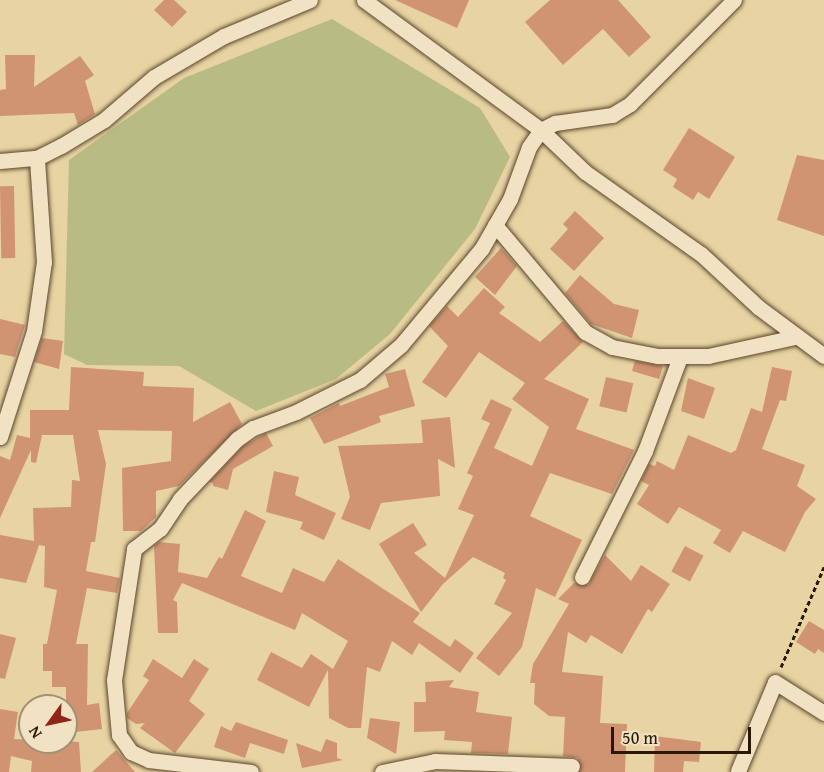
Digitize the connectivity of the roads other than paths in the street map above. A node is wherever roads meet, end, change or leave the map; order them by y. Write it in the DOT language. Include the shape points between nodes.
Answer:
graph roads {
  1 [pos="310,0"];
  2 [pos="364,0"];
  3 [pos="734,0"];
  4 [pos="541,130"];
  5 [pos="37,158"];
  6 [pos="0,161"];
  7 [pos="495,225"];
  8 [pos="795,337"];
  9 [pos="824,356"];
  10 [pos="681,357"];
  11 [pos="0,437"];
  12 [pos="582,577"];
  13 [pos="824,714"];
  14 [pos="572,766"];
  15 [pos="738,771"];
  16 [pos="251,772"];
  17 [pos="382,772"];
  1 -- 5 [label="street" via="224,36 154,77 104,120"];
  2 -- 4 [label="street"];
  3 -- 4 [label="street" via="630,104 612,115 555,123"];
  4 -- 7 [label="street" via="529,147 510,199"];
  4 -- 8 [label="street" via="585,172 701,254"];
  5 -- 6 [label="street"];
  5 -- 11 [label="street" via="44,262 34,331"];
  7 -- 10 [label="street" via="585,332 612,347"];
  7 -- 16 [label="street" via="444,298 384,362 335,393 253,428 237,439 180,499 160,529 134,549 114,680 119,735 131,752 149,760"];
  8 -- 9 [label="street"];
  8 -- 10 [label="street" via="708,356"];
  10 -- 12 [label="street" via="645,451"];
  13 -- 15 [label="street" via="774,682"];
  14 -- 17 [label="street" via="435,761"];
}
